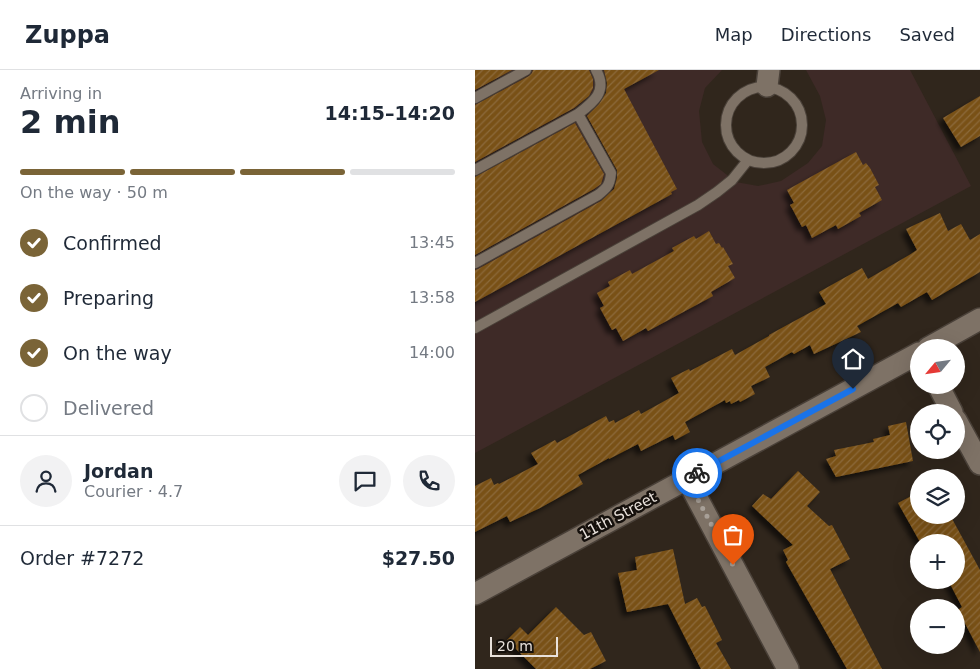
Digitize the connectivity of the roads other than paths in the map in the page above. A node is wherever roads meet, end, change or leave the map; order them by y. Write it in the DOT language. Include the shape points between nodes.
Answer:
graph roads {
  1 [pos="526,70"];
  2 [pos="596,70"];
  3 [pos="768,78"];
  4 [pos="475,98"];
  5 [pos="578,114"];
  6 [pos="748,160"];
  7 [pos="475,170"];
  8 [pos="475,263"];
  9 [pos="980,319"];
  10 [pos="475,328"];
  11 [pos="944,339"];
  12 [pos="910,358"];
  13 [pos="965,436"];
  14 [pos="980,464"];
  15 [pos="687,479"];
  16 [pos="475,594"];
  17 [pos="788,669"];
  1 -- 4 [label="lane"];
  2 -- 5 [label="lane" via="601,85 598,94 592,104"];
  3 -- 6 [label="lane" via="735,99 725,121 731,144"];
  3 -- 6 [label="lane" via="799,108 801,134 791,151 774,162"];
  5 -- 7 [label="lane"];
  5 -- 8 [label="lane" via="611,173 606,189"];
  6 -- 10 [label="lane" via="732,180 698,205"];
  9 -- 11 [label="street"];
  12 -- 15 [label="street, 11th Street"];
  13 -- 14 [label="street"];
  15 -- 16 [label="street, 11th Street"];
  15 -- 17 [label="street"];
}
